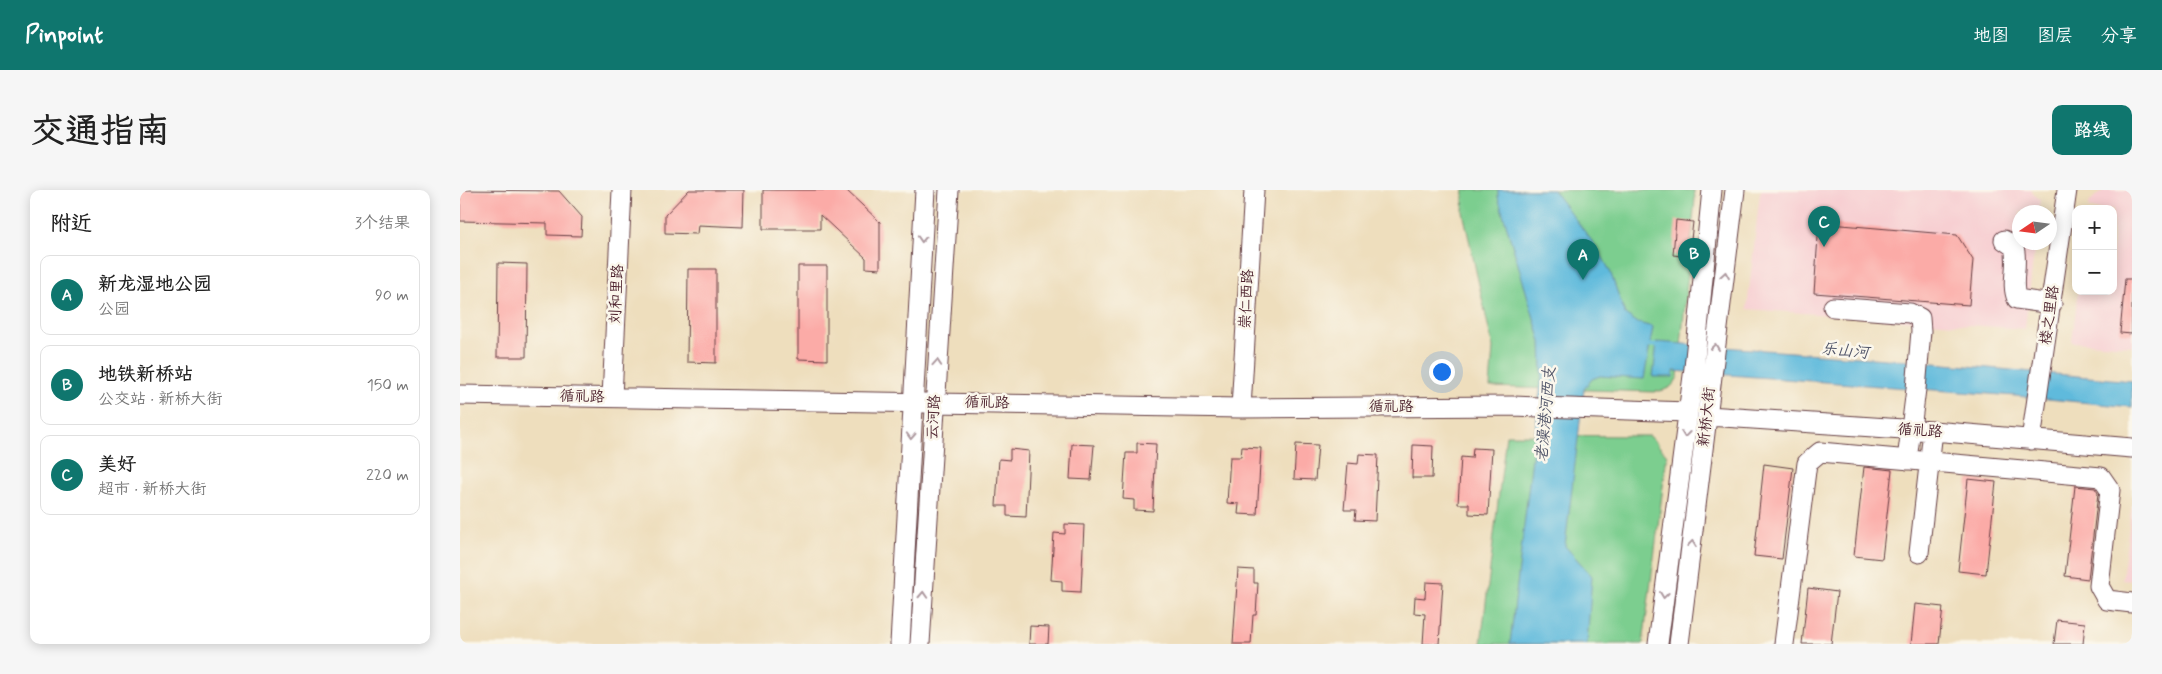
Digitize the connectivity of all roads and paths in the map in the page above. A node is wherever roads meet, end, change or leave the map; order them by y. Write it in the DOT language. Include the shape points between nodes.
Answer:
graph roads {
  1 [pos="622,190"];
  2 [pos="925,190"];
  3 [pos="948,190"];
  4 [pos="1254,190"];
  5 [pos="1712,190"];
  6 [pos="1735,190"];
  7 [pos="2067,190"];
  8 [pos="2004,240"];
  9 [pos="2052,304"];
  10 [pos="1833,306"];
  11 [pos="1703,369"];
  12 [pos="460,395"];
  13 [pos="612,397"];
  14 [pos="913,401"];
  15 [pos="935,402"];
  16 [pos="1241,408"];
  17 [pos="1688,412"];
  18 [pos="1708,416"];
  19 [pos="1911,430"];
  20 [pos="1933,431"];
  21 [pos="2032,440"];
  22 [pos="2132,448"];
  23 [pos="1907,460"];
  24 [pos="1928,462"];
  25 [pos="1919,552"];
  26 [pos="2132,604"];
  27 [pos="900,644"];
  28 [pos="920,644"];
  29 [pos="1658,644"];
  30 [pos="1680,644"];
  31 [pos="1784,644"];
  1 -- 13 [label="street, 刘和里路"];
  2 -- 14 [label="street, 云河路, one-way"];
  15 -- 3 [label="street, 云河路, one-way"];
  4 -- 16 [label="street, 崇仁西路"];
  5 -- 11 [label="street, 新桥大街" via="1698,325"];
  11 -- 6 [label="street, 新桥大街, one-way" via="1718,324"];
  7 -- 9 [label="street, 楼之里路"];
  8 -- 9 [label="street" via="2014,247 2017,256 2013,291 2017,300"];
  9 -- 21 [label="street, 楼之里路"];
  10 -- 19 [label="street" via="1910,313 1920,318"];
  11 -- 17 [label="street, 新桥大街"];
  11 -- 18 [label="street, 新桥大街"];
  12 -- 13 [label="street, 循礼路"];
  13 -- 14 [label="street, 循礼路"];
  14 -- 15 [label="street, 循礼路"];
  14 -- 27 [label="street, 云河路, one-way"];
  15 -- 16 [label="street, 循礼路"];
  28 -- 15 [label="street, 云河路, one-way"];
  16 -- 17 [label="street, 循礼路" via="1513,406"];
  17 -- 29 [label="street, 新桥大街, one-way"];
  18 -- 19 [label="street, 循礼路"];
  30 -- 18 [label="street, 新桥大街, one-way"];
  19 -- 20 [label="street, 循礼路"];
  19 -- 23 [label="street"];
  20 -- 21 [label="street, 循礼路"];
  20 -- 24 [label="street"];
  21 -- 22 [label="street, 循礼路"];
  23 -- 24 [label="street"];
  23 -- 31 [label="street" via="1820,452 1807,463"];
  24 -- 25 [label="street"];
  24 -- 26 [label="street" via="2101,477 2110,490 2099,586 2107,600"];
}
